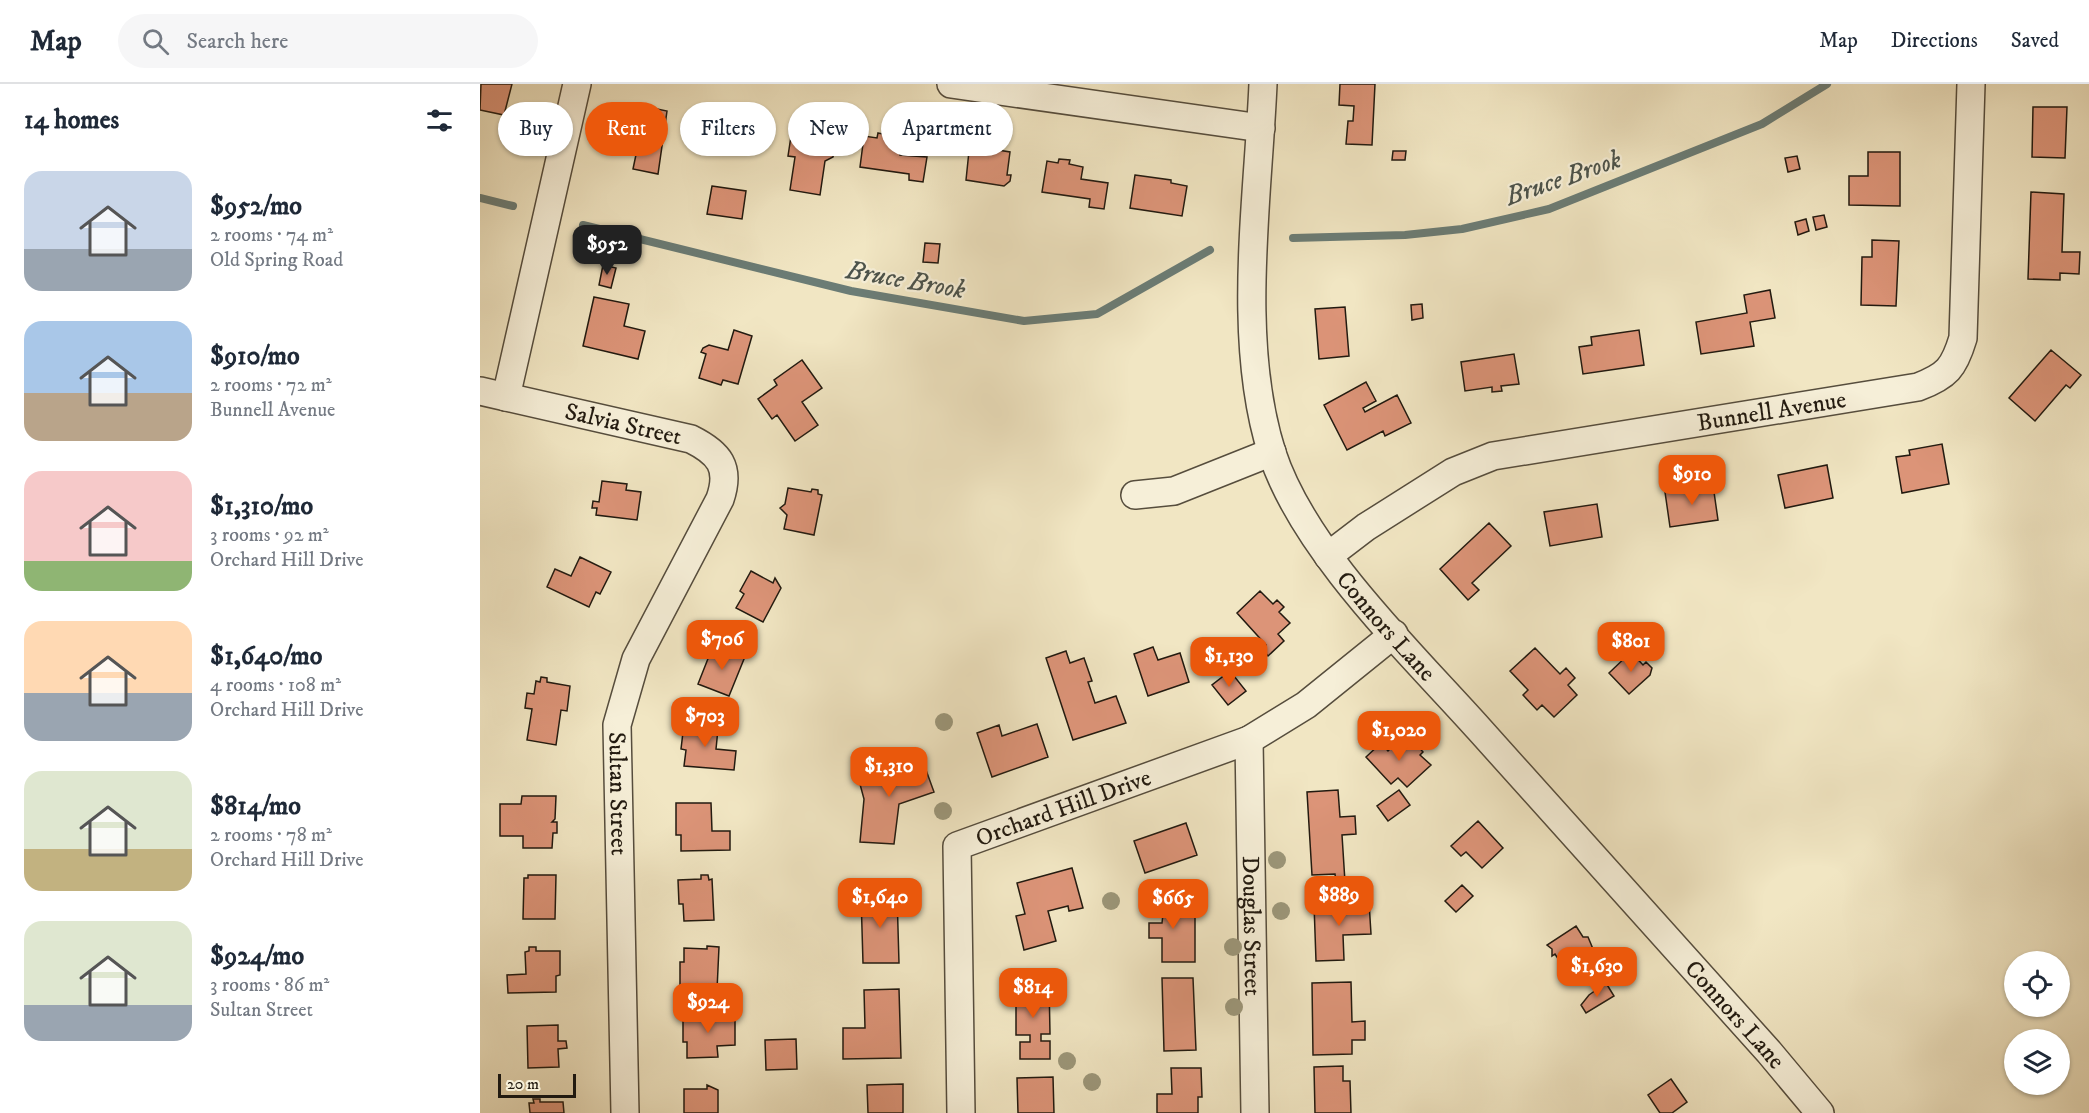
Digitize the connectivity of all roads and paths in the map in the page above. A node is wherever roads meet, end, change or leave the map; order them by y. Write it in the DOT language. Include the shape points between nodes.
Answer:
graph roads {
  1 [pos="577,84"];
  2 [pos="951,84"];
  3 [pos="1263,84"];
  4 [pos="1971,84"];
  5 [pos="1261,128"];
  6 [pos="480,391"];
  7 [pos="506,397"];
  8 [pos="1272,452"];
  9 [pos="1135,495"];
  10 [pos="720,499"];
  11 [pos="1328,556"];
  12 [pos="1394,634"];
  13 [pos="1249,740"];
  14 [pos="625,1113"];
  15 [pos="961,1113"];
  16 [pos="1255,1113"];
  17 [pos="1820,1113"];
  1 -- 7 [label="street"];
  2 -- 5 [label="street"];
  3 -- 5 [label="street, Connors Lane"];
  4 -- 11 [label="street, Bunnell Avenue" via="1963,338 1956,361 1940,379 1918,387 1493,456 1453,471"];
  5 -- 8 [label="street, Connors Lane" via="1253,344"];
  6 -- 7 [label="street, Salvia Street"];
  7 -- 10 [label="street, Salvia Street" via="692,439 712,449 722,464 725,482"];
  8 -- 9 [label="street" via="1174,490"];
  8 -- 11 [label="street, Connors Lane" via="1308,526"];
  10 -- 14 [label="street, Sultan Street" via="636,660 617,725"];
  11 -- 12 [label="street, Connors Lane"];
  12 -- 13 [label="street, Orchard Hill Drive" via="1306,705"];
  12 -- 17 [label="street, Connors Lane"];
  13 -- 15 [label="street, Orchard Hill Drive" via="957,846"];
  13 -- 16 [label="street, Douglas Street"];
}
